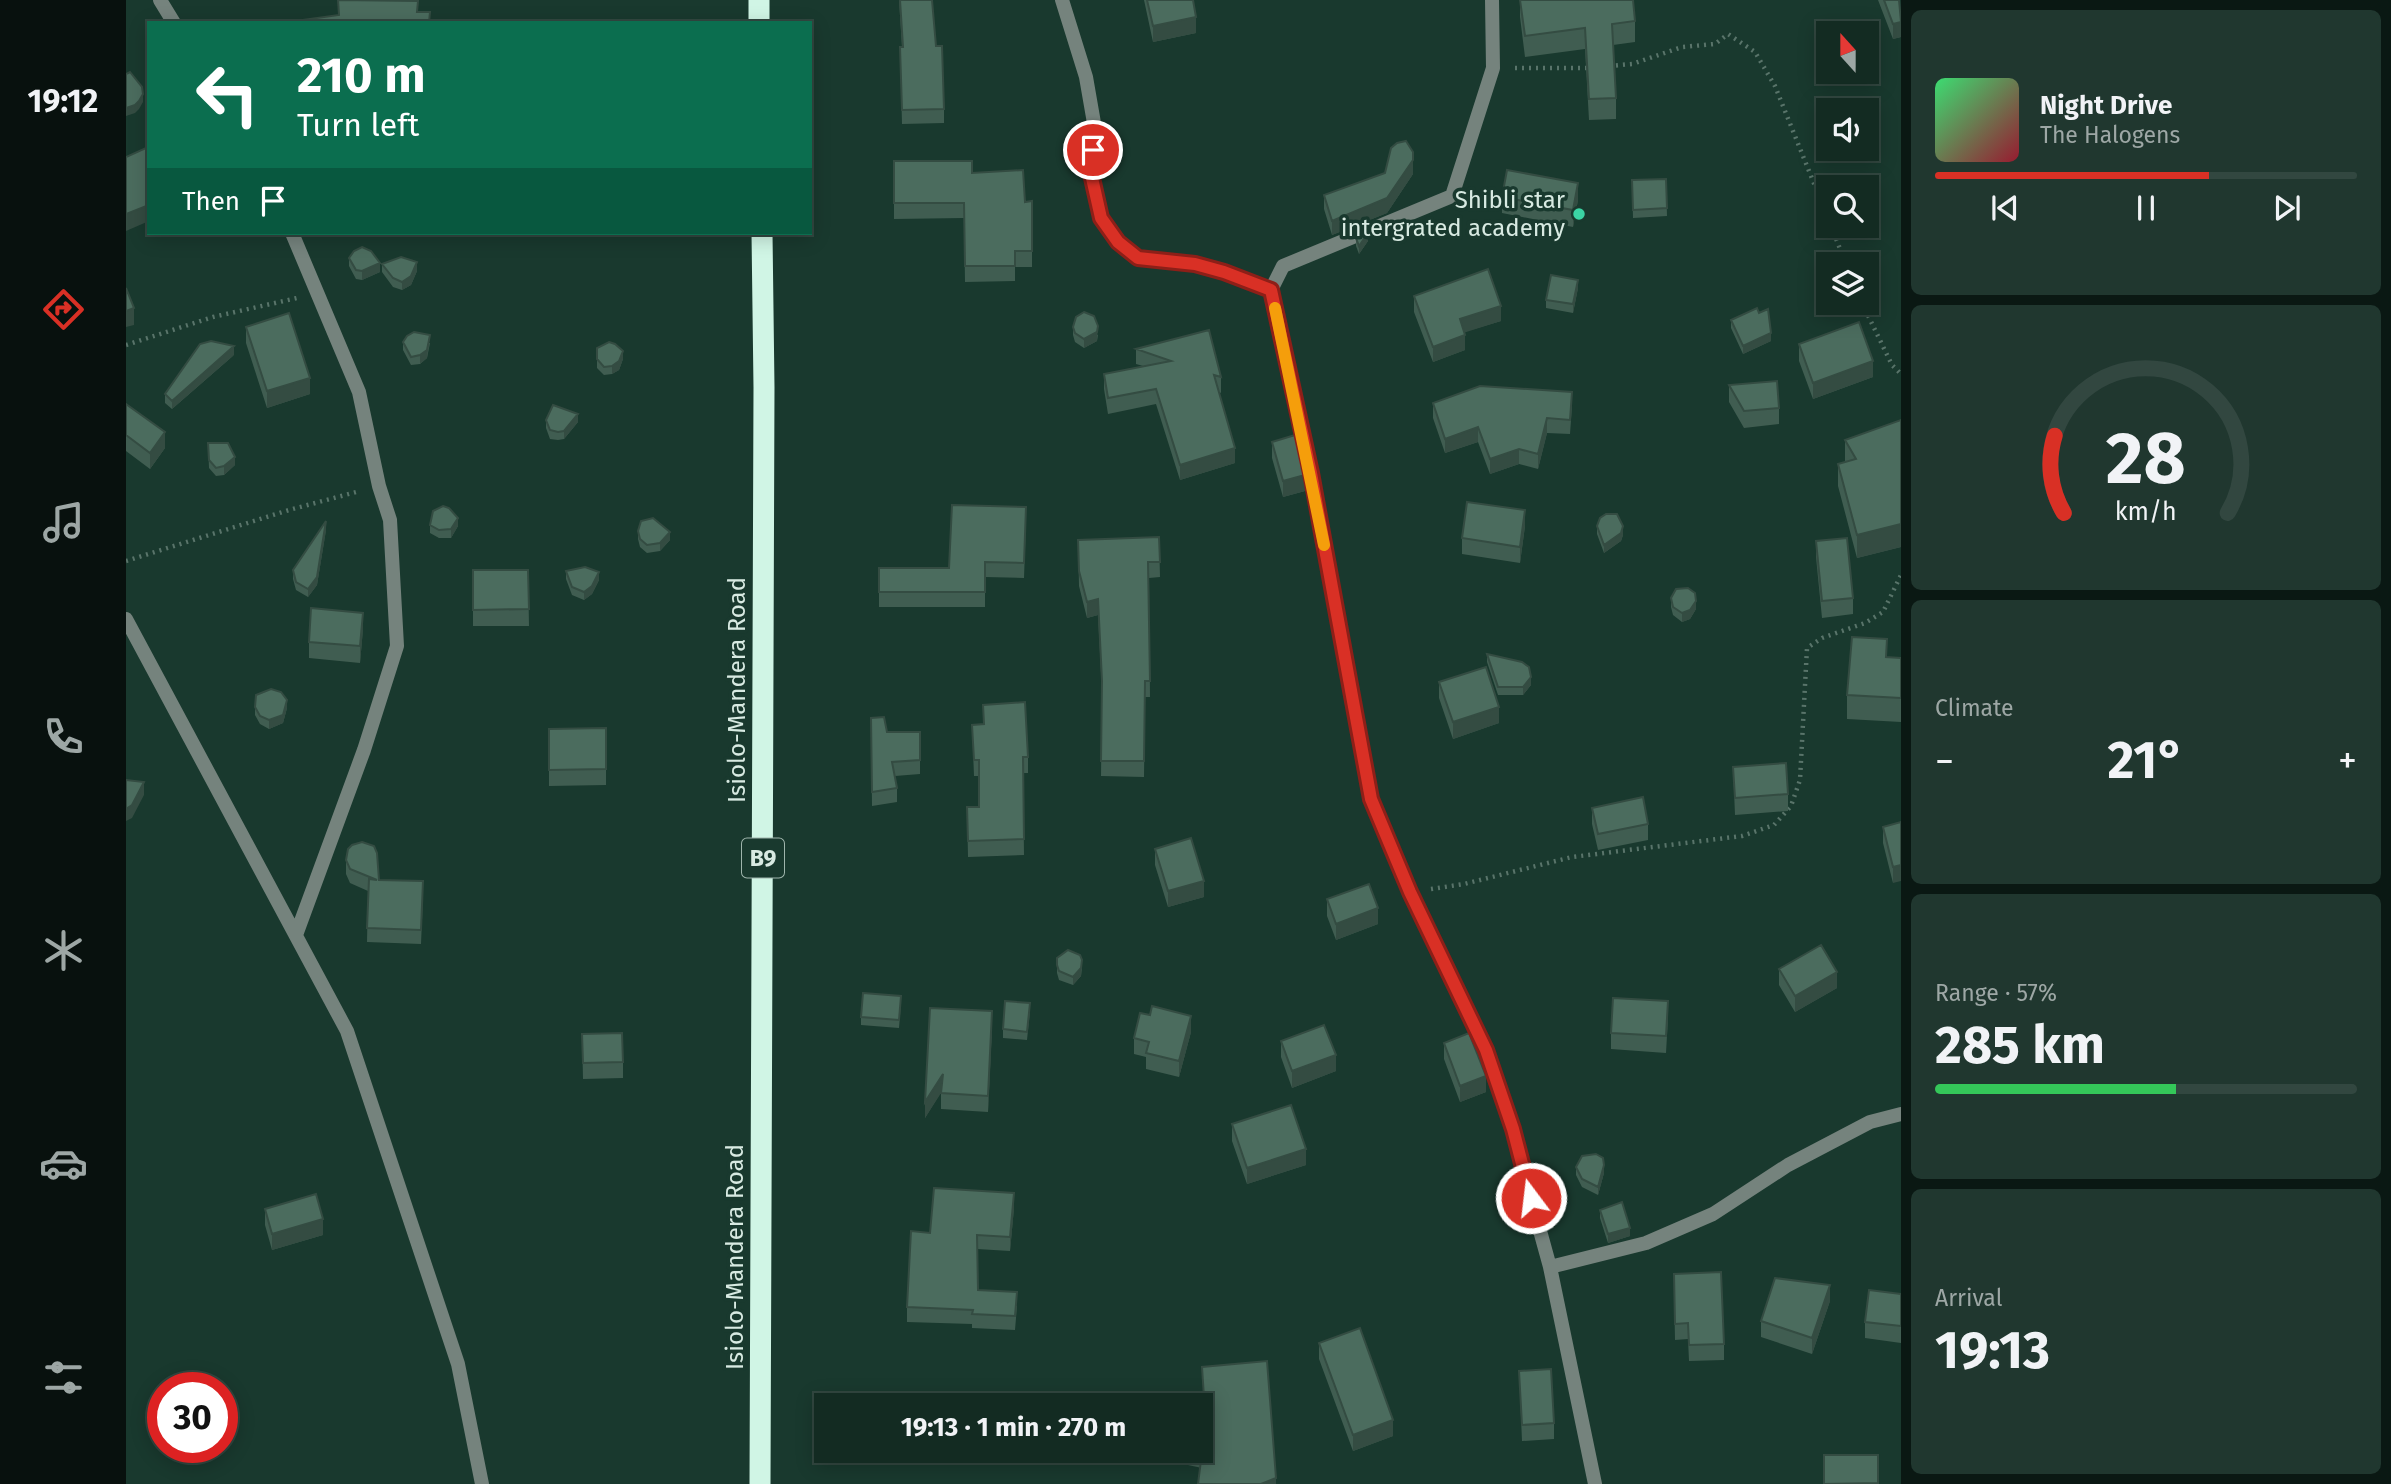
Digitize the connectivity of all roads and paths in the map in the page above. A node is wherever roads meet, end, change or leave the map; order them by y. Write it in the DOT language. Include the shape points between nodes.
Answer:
graph roads {
  1 [pos="160,0"];
  2 [pos="759,0"];
  3 [pos="1062,0"];
  4 [pos="1492,0"];
  5 [pos="173,21"];
  6 [pos="759,21"];
  7 [pos="1604,66"];
  8 [pos="1493,68"];
  9 [pos="1590,68"];
  10 [pos="1816,189"];
  11 [pos="293,235"];
  12 [pos="762,235"];
  13 [pos="1271,290"];
  14 [pos="318,293"];
  15 [pos="1868,315"];
  16 [pos="126,345"];
  17 [pos="1901,374"];
  18 [pos="379,486"];
  19 [pos="126,561"];
  20 [pos="1901,575"];
  21 [pos="126,619"];
  22 [pos="1410,892"];
  23 [pos="296,936"];
  24 [pos="1901,1114"];
  25 [pos="1550,1267"];
  26 [pos="482,1484"];
  27 [pos="760,1484"];
  28 [pos="1595,1484"];
  1 -- 5 [label="street"];
  2 -- 6 [label="highway"];
  3 -- 13 [label="street" via="1086,78 1094,123 1092,178 1101,218 1118,242 1138,258 1195,264"];
  4 -- 8 [label="street"];
  7 -- 10 [label="path" via="1715,44 1728,34 1755,52 1774,86"];
  8 -- 9 [label="path"];
  8 -- 13 [label="street" via="1452,196 1283,266"];
  11 -- 14 [label="street"];
  12 -- 27 [label="highway, Isiolo-Mandera Road / B9"];
  13 -- 22 [label="street" via="1311,473 1371,799"];
  14 -- 16 [label="path" via="213,317"];
  14 -- 18 [label="street" via="359,392"];
  15 -- 17 [label="path"];
  18 -- 19 [label="path"];
  18 -- 23 [label="street" via="390,520 397,646"];
  20 -- 22 [label="path" via="1882,612 1807,648 1800,780 1791,806 1774,825 1742,836 1572,857 1464,884"];
  21 -- 23 [label="street"];
  22 -- 25 [label="street" via="1486,1050 1513,1129"];
  23 -- 26 [label="street" via="347,1031 458,1364"];
  24 -- 25 [label="street" via="1870,1122 1788,1165 1713,1214 1646,1244"];
  25 -- 28 [label="street"];
}
